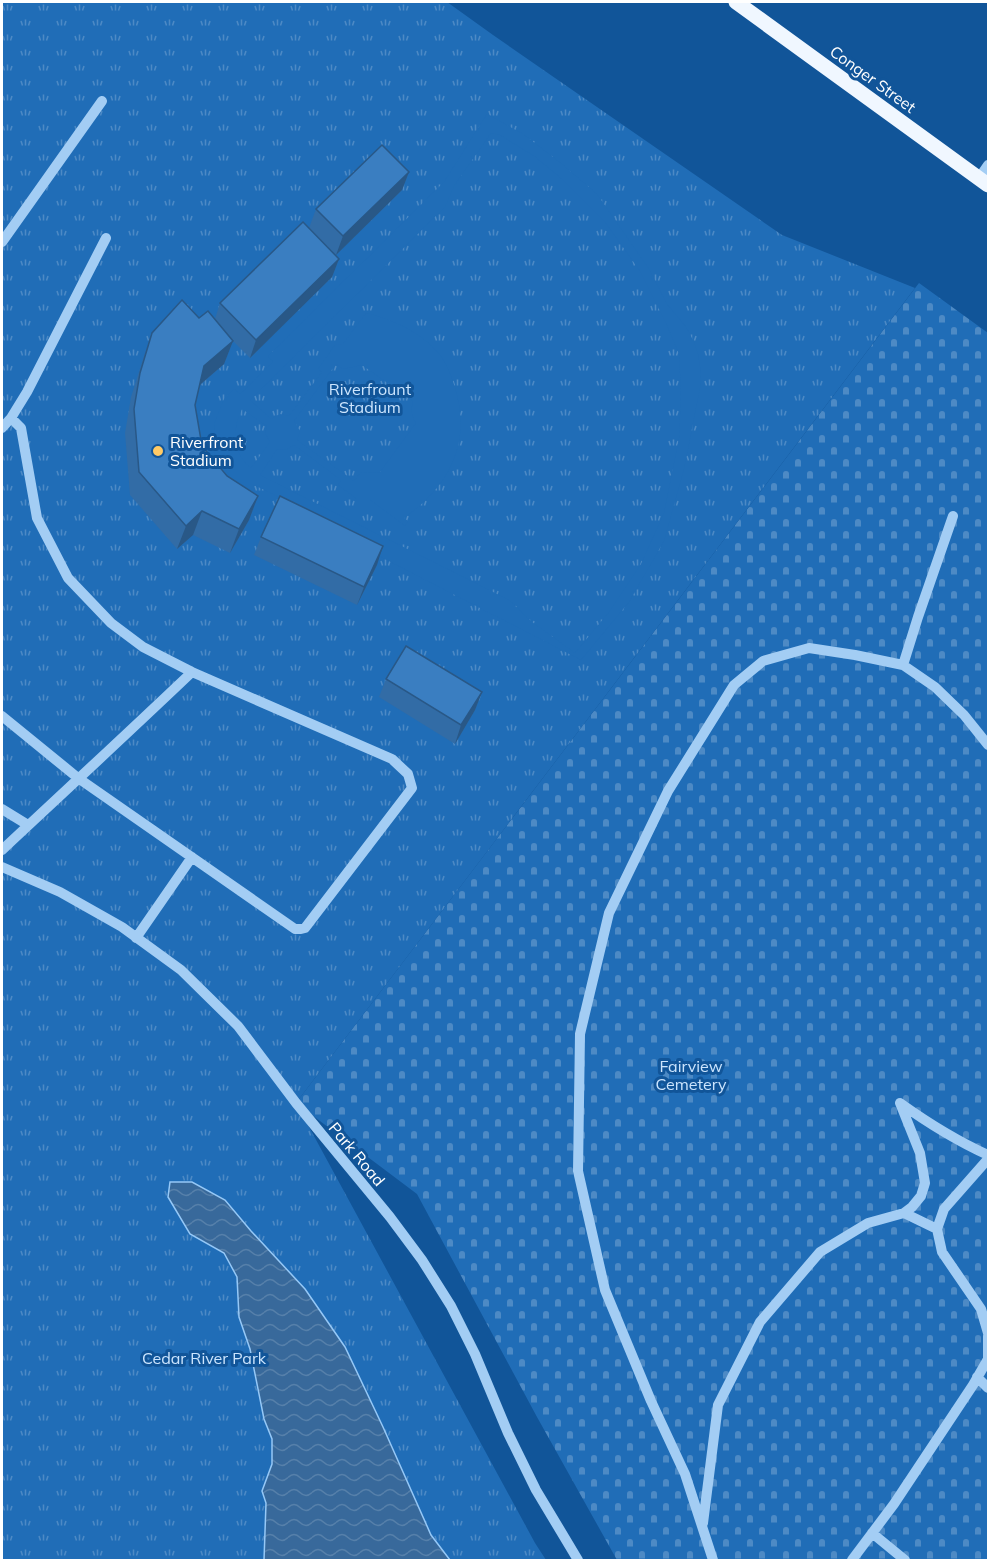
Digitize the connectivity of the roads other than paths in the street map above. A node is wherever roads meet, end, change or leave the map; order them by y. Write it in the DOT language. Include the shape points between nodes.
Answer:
graph roads {
  1 [pos="736,2"];
  2 [pos="102,101"];
  3 [pos="988,165"];
  4 [pos="984,182"];
  5 [pos="106,238"];
  6 [pos="2,242"];
  7 [pos="11,418"];
  8 [pos="2,428"];
  9 [pos="953,516"];
  10 [pos="903,665"];
  11 [pos="192,672"];
  12 [pos="2,717"];
  13 [pos="988,745"];
  14 [pos="78,778"];
  15 [pos="2,809"];
  16 [pos="28,825"];
  17 [pos="2,850"];
  18 [pos="192,857"];
  19 [pos="2,867"];
  20 [pos="136,938"];
  21 [pos="988,1157"];
  22 [pos="904,1213"];
  23 [pos="937,1229"];
  24 [pos="988,1335"];
  25 [pos="978,1377"];
  26 [pos="988,1388"];
  27 [pos="702,1527"];
  28 [pos="872,1533"];
  29 [pos="578,1560"];
  30 [pos="713,1560"];
  31 [pos="852,1560"];
  32 [pos="905,1560"];
  1 -- 4 [label="main road, Conger Street"];
  2 -- 6 [label="street"];
  3 -- 4 [label="street"];
  5 -- 7 [label="street"];
  7 -- 8 [label="street"];
  7 -- 11 [label="street" via="21,428 38,518 68,578 111,623 143,647"];
  9 -- 10 [label="street"];
  10 -- 13 [label="street" via="935,687"];
  10 -- 27 [label="street" via="809,648 763,661 734,685 668,791 609,913 580,1034 578,1171 605,1290 685,1474"];
  11 -- 14 [label="street"];
  11 -- 18 [label="street" via="392,759 408,774 412,788 305,928 295,928"];
  12 -- 14 [label="street"];
  14 -- 16 [label="street"];
  14 -- 18 [label="street"];
  15 -- 16 [label="street"];
  16 -- 17 [label="street"];
  18 -- 20 [label="street"];
  19 -- 20 [label="street, Park Road" via="60,892"];
  20 -- 29 [label="street, Park Road" via="181,970 238,1026 422,1260 475,1354 536,1490"];
  21 -- 22 [label="street" via="900,1103 920,1153 925,1183 921,1196"];
  21 -- 23 [label="street" via="944,1209"];
  22 -- 23 [label="street"];
  22 -- 27 [label="street" via="868,1223 820,1252 760,1322 718,1405"];
  23 -- 24 [label="street" via="942,1252 981,1309"];
  24 -- 25 [label="street" via="988,1359"];
  25 -- 26 [label="street"];
  25 -- 28 [label="street"];
  27 -- 30 [label="street"];
  28 -- 31 [label="street"];
  28 -- 32 [label="street"];
}
